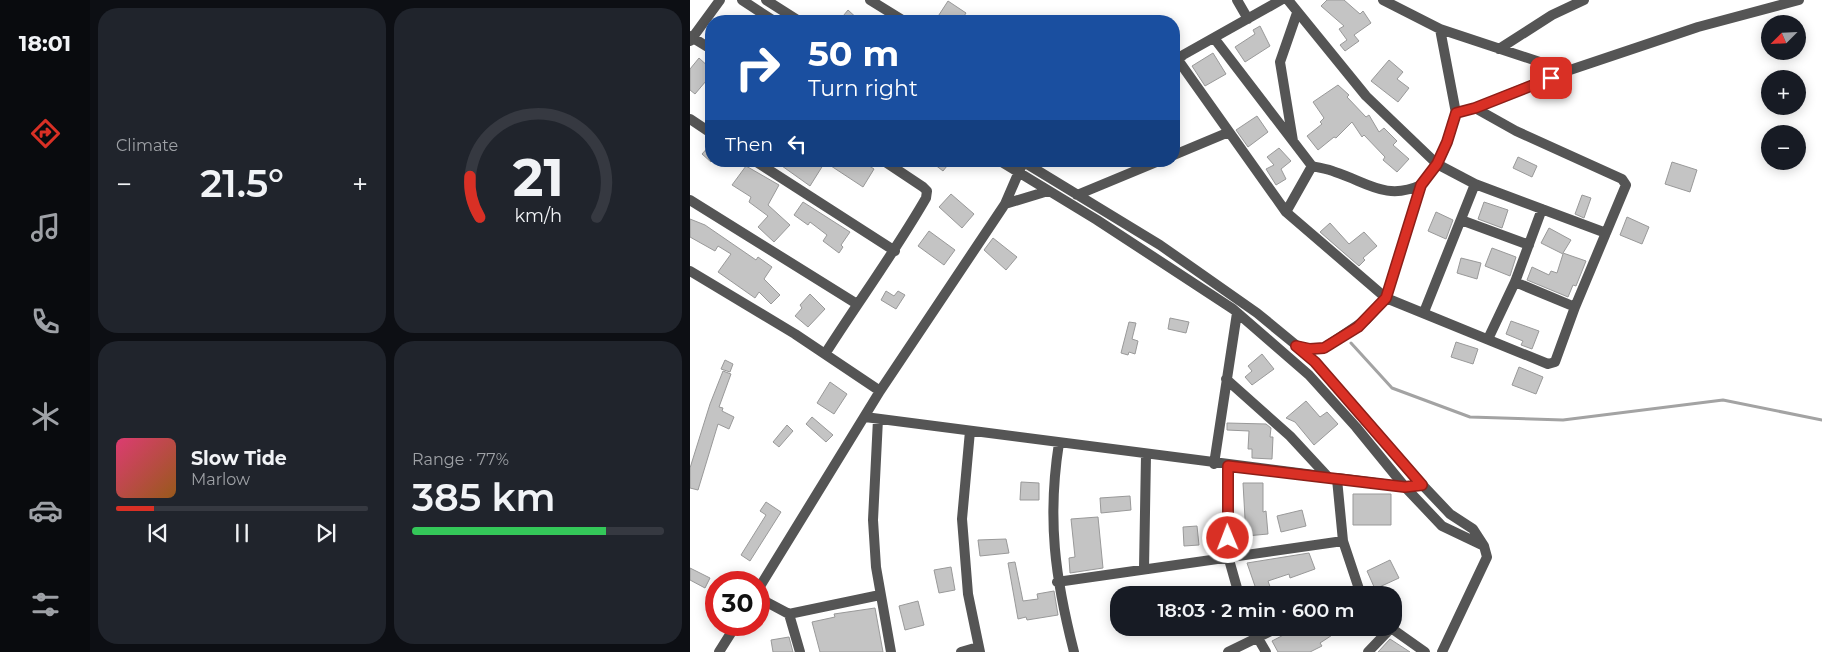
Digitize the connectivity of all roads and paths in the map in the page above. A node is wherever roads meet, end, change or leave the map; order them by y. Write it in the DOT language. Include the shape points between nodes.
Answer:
graph roads {
  1 [pos="720,0"];
  2 [pos="742,0"];
  3 [pos="766,0"];
  4 [pos="870,0"];
  5 [pos="1238,0"];
  6 [pos="1281,0"];
  7 [pos="1288,0"];
  8 [pos="1384,0"];
  9 [pos="1584,0"];
  10 [pos="1800,0"];
  11 [pos="1297,13"];
  12 [pos="709,15"];
  13 [pos="765,15"];
  14 [pos="790,15"];
  15 [pos="894,15"];
  16 [pos="1248,19"];
  17 [pos="705,20"];
  18 [pos="1440,29"];
  19 [pos="691,38"];
  20 [pos="1214,38"];
  21 [pos="705,46"];
  22 [pos="1499,48"];
  23 [pos="1180,59"];
  24 [pos="1180,63"];
  25 [pos="1567,71"];
  26 [pos="1475,108"];
  27 [pos="1456,113"];
  28 [pos="690,119"];
  29 [pos="705,129"];
  30 [pos="1229,132"];
  31 [pos="1293,144"];
  32 [pos="1180,152"];
  33 [pos="1437,164"];
  34 [pos="1312,166"];
  35 [pos="764,167"];
  36 [pos="893,167"];
  37 [pos="1009,167"];
  38 [pos="1021,167"];
  39 [pos="1031,167"];
  40 [pos="1144,167"];
  41 [pos="1018,173"];
  42 [pos="1475,184"];
  43 [pos="1421,185"];
  44 [pos="1048,191"];
  45 [pos="1077,195"];
  46 [pos="690,200"];
  47 [pos="1005,204"];
  48 [pos="1542,209"];
  49 [pos="1286,212"];
  50 [pos="1100,215"];
  51 [pos="1461,220"];
  52 [pos="1606,233"];
  53 [pos="1529,245"];
  54 [pos="1163,247"];
  55 [pos="895,251"];
  56 [pos="1156,258"];
  57 [pos="690,271"];
  58 [pos="1515,282"];
  59 [pos="1224,289"];
  60 [pos="1386,298"];
  61 [pos="1219,300"];
  62 [pos="857,304"];
  63 [pos="1575,307"];
  64 [pos="1424,312"];
  65 [pos="1237,313"];
  66 [pos="1277,330"];
  67 [pos="1488,339"];
  68 [pos="1269,340"];
  69 [pos="1296,346"];
  70 [pos="825,354"];
  71 [pos="1226,379"];
  72 [pos="880,392"];
  73 [pos="865,418"];
  74 [pos="878,419"];
  75 [pos="970,431"];
  76 [pos="1059,443"];
  77 [pos="1146,454"];
  78 [pos="1214,464"];
  79 [pos="1228,466"];
  80 [pos="1333,478"];
  81 [pos="1422,485"];
  82 [pos="1405,487"];
  83 [pos="1343,541"];
  84 [pos="1484,546"];
  85 [pos="1228,556"];
  86 [pos="1144,569"];
  87 [pos="770,571"];
  88 [pos="1057,582"];
  89 [pos="1237,586"];
  90 [pos="1359,586"];
  91 [pos="880,595"];
  92 [pos="770,604"];
  93 [pos="789,614"];
  94 [pos="729,636"];
  95 [pos="1249,636"];
  96 [pos="1256,636"];
  97 [pos="1383,636"];
  98 [pos="1402,636"];
  99 [pos="979,650"];
  100 [pos="719,652"];
  101 [pos="800,652"];
  102 [pos="891,652"];
  103 [pos="961,652"];
  104 [pos="1074,652"];
  105 [pos="1228,652"];
  106 [pos="1266,652"];
  107 [pos="1368,652"];
  108 [pos="1425,652"];
  109 [pos="1442,652"];
  1 -- 12 [label="street"];
  2 -- 13 [label="street"];
  3 -- 14 [label="street"];
  4 -- 15 [label="street"];
  5 -- 16 [label="street"];
  6 -- 16 [label="street"];
  7 -- 11 [label="street"];
  8 -- 18 [label="street"];
  9 -- 22 [label="street" via="1552,14"];
  10 -- 25 [label="street" via="1698,27"];
  11 -- 31 [label="street" via="1280,62"];
  11 -- 33 [label="street" via="1366,96"];
  16 -- 20 [label="street"];
  17 -- 19 [label="street"];
  18 -- 22 [label="street"];
  18 -- 27 [label="street"];
  19 -- 21 [label="street"];
  20 -- 23 [label="street"];
  20 -- 31 [label="street"];
  22 -- 25 [label="street"];
  24 -- 30 [label="street"];
  25 -- 26 [label="street"];
  26 -- 27 [label="street"];
  26 -- 52 [label="street" via="1516,131 1622,179 1626,185 1625,192"];
  27 -- 33 [label="street"];
  28 -- 29 [label="street"];
  30 -- 32 [label="street"];
  30 -- 49 [label="street"];
  31 -- 34 [label="street"];
  33 -- 42 [label="street"];
  33 -- 43 [label="street"];
  34 -- 43 [label="street" via="1389,191 1408,190"];
  34 -- 49 [label="street"];
  35 -- 55 [label="street"];
  36 -- 55 [label="street" via="927,191"];
  37 -- 41 [label="street"];
  38 -- 41 [label="street"];
  39 -- 45 [label="street"];
  40 -- 45 [label="street"];
  41 -- 44 [label="street"];
  41 -- 47 [label="street"];
  42 -- 48 [label="street"];
  42 -- 51 [label="street"];
  43 -- 60 [label="street"];
  44 -- 47 [label="street"];
  44 -- 50 [label="street"];
  45 -- 50 [label="street"];
  46 -- 62 [label="street"];
  47 -- 72 [label="street"];
  48 -- 52 [label="street"];
  48 -- 53 [label="street"];
  49 -- 60 [label="street"];
  50 -- 54 [label="street"];
  50 -- 56 [label="street"];
  51 -- 53 [label="street"];
  51 -- 64 [label="street"];
  52 -- 63 [label="street"];
  53 -- 58 [label="street"];
  54 -- 56 [label="street"];
  54 -- 59 [label="street"];
  55 -- 62 [label="street"];
  56 -- 61 [label="street"];
  57 -- 70 [label="street"];
  58 -- 63 [label="street"];
  58 -- 67 [label="street"];
  59 -- 61 [label="street"];
  59 -- 66 [label="street"];
  60 -- 64 [label="street"];
  60 -- 69 [label="street" via="1358,327 1324,348"];
  61 -- 65 [label="street"];
  62 -- 70 [label="street"];
  63 -- 67 [label="street" via="1554,362 1548,364"];
  64 -- 67 [label="street"];
  65 -- 68 [label="street"];
  65 -- 71 [label="street"];
  66 -- 68 [label="street"];
  66 -- 69 [label="street"];
  68 -- 82 [label="street" via="1309,375"];
  69 -- 81 [label="street" via="1315,362"];
  70 -- 72 [label="street"];
  71 -- 78 [label="street"];
  71 -- 80 [label="street"];
  72 -- 73 [label="street"];
  73 -- 74 [label="street"];
  73 -- 87 [label="street"];
  74 -- 75 [label="street"];
  74 -- 91 [label="street" via="873,520"];
  75 -- 76 [label="street"];
  75 -- 99 [label="street" via="962,519 968,594"];
  76 -- 77 [label="street"];
  76 -- 88 [label="street" via="1052,527"];
  77 -- 78 [label="street"];
  77 -- 86 [label="street"];
  78 -- 79 [label="street"];
  79 -- 80 [label="street"];
  79 -- 85 [label="street"];
  80 -- 82 [label="street"];
  80 -- 83 [label="street"];
  81 -- 82 [label="street"];
  81 -- 84 [label="street" via="1450,514 1473,529"];
  82 -- 84 [label="street" via="1442,526"];
  83 -- 85 [label="street"];
  83 -- 90 [label="street"];
  84 -- 109 [label="street" via="1487,557 1484,567"];
  85 -- 86 [label="street"];
  85 -- 89 [label="street"];
  86 -- 88 [label="street"];
  88 -- 104 [label="street"];
  91 -- 93 [label="street"];
  91 -- 102 [label="street"];
  92 -- 93 [label="street"];
  93 -- 101 [label="street"];
  94 -- 100 [label="street"];
  95 -- 105 [label="street"];
  96 -- 106 [label="street"];
  97 -- 107 [label="street"];
  98 -- 108 [label="street"];
  99 -- 103 [label="street"];
}
